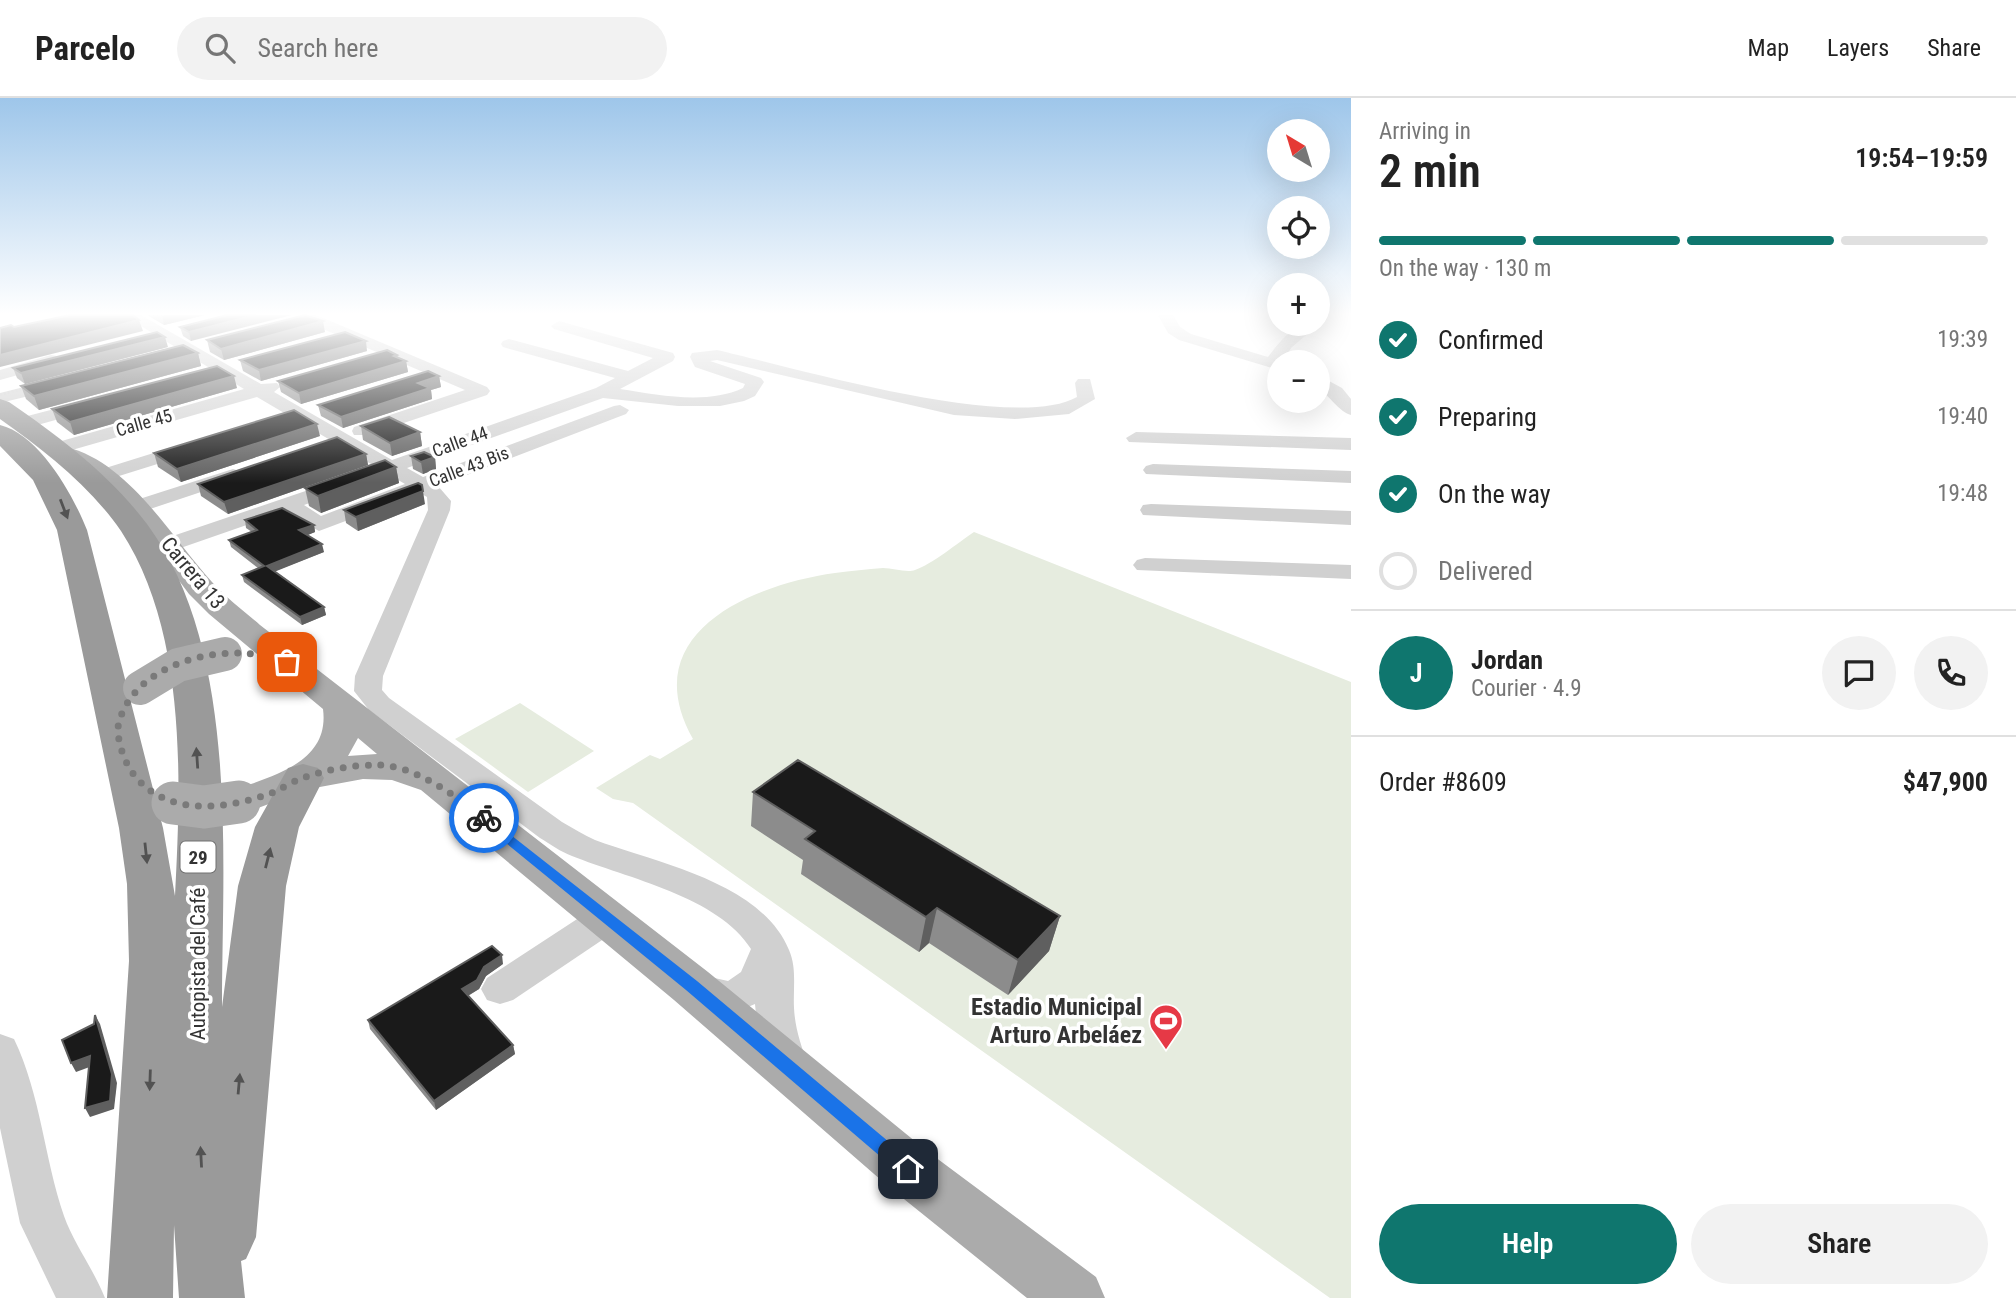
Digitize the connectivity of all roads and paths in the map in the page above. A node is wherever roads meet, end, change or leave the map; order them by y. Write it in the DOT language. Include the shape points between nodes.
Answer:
graph roads {
  1 [pos="214,371"];
  2 [pos="226,371"];
  3 [pos="435,371"];
  4 [pos="609,371"];
  5 [pos="642,371"];
  6 [pos="724,371"];
  7 [pos="786,371"];
  8 [pos="195,376"];
  9 [pos="82,377"];
  10 [pos="631,377"];
  11 [pos="410,379"];
  12 [pos="286,383"];
  13 [pos="1084,383"];
  14 [pos="37,385"];
  15 [pos="1330,388"];
  16 [pos="259,390"];
  17 [pos="602,392"];
  18 [pos="0,397"];
  19 [pos="102,401"];
  20 [pos="324,406"];
  21 [pos="0,407"];
  22 [pos="620,410"];
  23 [pos="1351,410"];
  24 [pos="299,414"];
  25 [pos="273,422"];
  26 [pos="11,428"];
  27 [pos="341,438"];
  28 [pos="1136,438"];
  29 [pos="208,442"];
  30 [pos="1351,444"];
  31 [pos="316,447"];
  32 [pos="76,459"];
  33 [pos="391,467"];
  34 [pos="252,468"];
  35 [pos="1153,470"];
  36 [pos="1351,477"];
  37 [pos="422,485"];
  38 [pos="286,504"];
  39 [pos="138,507"];
  40 [pos="1151,510"];
  41 [pos="1351,518"];
  42 [pos="169,545"];
  43 [pos="1145,565"];
  44 [pos="1351,572"];
  45 [pos="287,662"];
  46 [pos="340,705"];
  47 [pos="121,745"];
  48 [pos="303,778"];
  49 [pos="455,795"];
  50 [pos="607,918"];
  51 [pos="771,948"];
  52 [pos="691,986"];
  53 [pos="500,989"];
  54 [pos="0,1051"];
  55 [pos="790,1068"];
  56 [pos="81,1298"];
  57 [pos="140,1298"];
  58 [pos="214,1298"];
  59 [pos="1075,1298"];
  1 -- 8 [label="street"];
  2 -- 16 [label="street"];
  3 -- 11 [label="street"];
  3 -- 27 [label="street" via="481,391"];
  4 -- 10 [label="street"];
  5 -- 10 [label="street, Calle 44"];
  6 -- 17 [label="street" via="755,382 748,393 727,400"];
  7 -- 13 [label="street" via="954,410 1015,413 1069,409 1086,399"];
  9 -- 18 [label="street"];
  10 -- 17 [label="street, Calle 44"];
  12 -- 16 [label="street, Calle 45"];
  14 -- 18 [label="path, bridge"];
  15 -- 23 [label="street"];
  16 -- 24 [label="street"];
  16 -- 32 [label="street, Calle 45"];
  17 -- 33 [label="street, Calle 44"];
  19 -- 26 [label="street"];
  20 -- 24 [label="street"];
  21 -- 26 [label="highway, Autopista del Café / 29"];
  22 -- 37 [label="street, Calle 43 Bis"];
  24 -- 25 [label="street"];
  24 -- 27 [label="street"];
  26 -- 32 [label="highway, Autopista del Café / 29"];
  26 -- 47 [label="highway, Autopista del Café / 29, one-way" via="52,484 72,530"];
  27 -- 31 [label="street"];
  27 -- 33 [label="street"];
  28 -- 30 [label="street"];
  29 -- 32 [label="street"];
  32 -- 39 [label="main road, Carrera 13"];
  58 -- 32 [label="highway, Autopista del Café / 29, one-way" via="201,1158 196,1010 199,795 185,646 161,579 136,532"];
  33 -- 37 [label="street"];
  33 -- 38 [label="street, Calle 44"];
  34 -- 39 [label="street"];
  35 -- 36 [label="street"];
  37 -- 38 [label="street, Calle 43 Bis" via="319,524"];
  37 -- 51 [label="street" via="435,493 439,510 369,676 368,691 379,704 551,830 581,847 706,894 757,926"];
  38 -- 42 [label="street, Calle 44"];
  39 -- 42 [label="main road, Carrera 13"];
  40 -- 41 [label="street"];
  42 -- 45 [label="main road, Carrera 13" via="220,607"];
  43 -- 44 [label="street"];
  45 -- 46 [label="main road, Carrera 13"];
  45 -- 47 [label="main road, bridge" via="260,654 225,654 178,665 140,688 124,707"];
  46 -- 48 [label="main road" via="344,730 336,746"];
  46 -- 49 [label="main road, Carrera 13"];
  47 -- 48 [label="main road, bridge" via="136,778 173,803 204,807 239,802"];
  47 -- 57 [label="highway, Autopista del Café / 29, one-way" via="145,837 153,916"];
  48 -- 49 [label="main road, Carrera 13" via="377,764 400,768"];
  58 -- 48 [label="highway, one-way" via="262,886 276,827"];
  49 -- 50 [label="main road, Carrera 13"];
  50 -- 52 [label="main road, Carrera 13"];
  50 -- 53 [label="street"];
  51 -- 52 [label="street" via="752,989 734,996 713,995"];
  51 -- 55 [label="street" via="776,972 774,1017"];
  52 -- 55 [label="main road, Carrera 13"];
  54 -- 56 [label="street" via="43,1223"];
  55 -- 59 [label="main road, Carrera 13" via="908,1169"];
}
